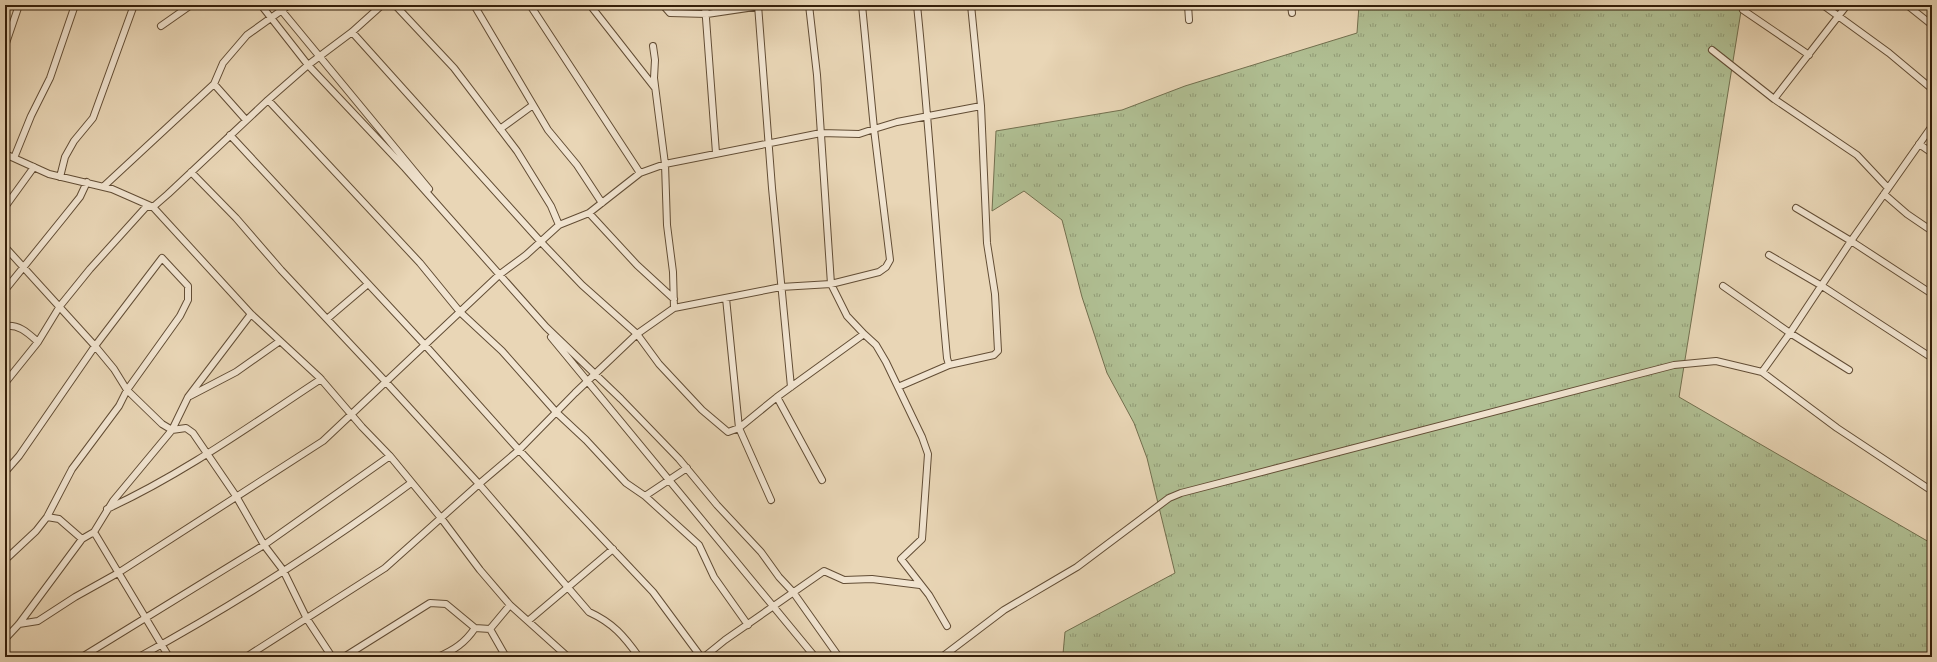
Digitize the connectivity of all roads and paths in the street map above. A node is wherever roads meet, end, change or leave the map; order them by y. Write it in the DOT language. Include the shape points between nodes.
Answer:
graph roads {
  1 [pos="19,5"];
  2 [pos="75,5"];
  3 [pos="134,5"];
  4 [pos="191,5"];
  5 [pos="261,5"];
  6 [pos="277,5"];
  7 [pos="289,5"];
  8 [pos="382,5"];
  9 [pos="395,5"];
  10 [pos="474,5"];
  11 [pos="530,5"];
  12 [pos="590,5"];
  13 [pos="663,5"];
  14 [pos="704,5"];
  15 [pos="768,5"];
  16 [pos="809,5"];
  17 [pos="862,5"];
  18 [pos="917,5"];
  19 [pos="971,5"];
  20 [pos="1188,5"];
  21 [pos="1291,5"];
  22 [pos="1822,5"];
  23 [pos="1847,5"];
  24 [pos="1907,5"];
  25 [pos="758,6"];
  26 [pos="1743,10"];
  27 [pos="1292,13"];
  28 [pos="705,14"];
  29 [pos="1838,16"];
  30 [pos="271,20"];
  31 [pos="1189,20"];
  32 [pos="1932,25"];
  33 [pos="161,26"];
  34 [pos="352,32"];
  35 [pos="5,46"];
  36 [pos="653,46"];
  37 [pos="1712,50"];
  38 [pos="1809,54"];
  39 [pos="308,65"];
  40 [pos="214,84"];
  41 [pos="656,89"];
  42 [pos="1932,89"];
  43 [pos="1774,99"];
  44 [pos="268,100"];
  45 [pos="533,105"];
  46 [pos="981,106"];
  47 [pos="928,117"];
  48 [pos="246,120"];
  49 [pos="1932,126"];
  50 [pos="500,129"];
  51 [pos="874,129"];
  52 [pos="821,133"];
  53 [pos="230,135"];
  54 [pos="770,144"];
  55 [pos="1919,144"];
  56 [pos="716,153"];
  57 [pos="1932,153"];
  58 [pos="5,154"];
  59 [pos="14,158"];
  60 [pos="666,164"];
  61 [pos="34,167"];
  62 [pos="191,172"];
  63 [pos="640,174"];
  64 [pos="60,177"];
  65 [pos="87,182"];
  66 [pos="104,186"];
  67 [pos="1886,191"];
  68 [pos="602,203"];
  69 [pos="153,207"];
  70 [pos="5,208"];
  71 [pos="1796,208"];
  72 [pos="589,213"];
  73 [pos="559,225"];
  74 [pos="1932,230"];
  75 [pos="540,241"];
  76 [pos="1851,241"];
  77 [pos="5,247"];
  78 [pos="1769,255"];
  79 [pos="25,268"];
  80 [pos="499,275"];
  81 [pos="368,284"];
  82 [pos="831,284"];
  83 [pos="1723,286"];
  84 [pos="1822,286"];
  85 [pos="781,287"];
  86 [pos="5,290"];
  87 [pos="1932,294"];
  88 [pos="674,298"];
  89 [pos="726,298"];
  90 [pos="60,306"];
  91 [pos="674,308"];
  92 [pos="460,312"];
  93 [pos="251,314"];
  94 [pos="327,319"];
  95 [pos="5,326"];
  96 [pos="1790,333"];
  97 [pos="637,334"];
  98 [pos="864,334"];
  99 [pos="280,341"];
  100 [pos="38,342"];
  101 [pos="425,345"];
  102 [pos="95,346"];
  103 [pos="1932,358"];
  104 [pos="949,365"];
  105 [pos="1849,370"];
  106 [pos="1762,372"];
  107 [pos="595,375"];
  108 [pos="321,379"];
  109 [pos="385,380"];
  110 [pos="5,383"];
  111 [pos="791,387"];
  112 [pos="898,387"];
  113 [pos="127,390"];
  114 [pos="188,397"];
  115 [pos="777,397"];
  116 [pos="556,412"];
  117 [pos="351,414"];
  118 [pos="739,428"];
  119 [pos="172,430"];
  120 [pos="519,450"];
  121 [pos="208,454"];
  122 [pos="390,456"];
  123 [pos="687,468"];
  124 [pos="5,472"];
  125 [pos="822,480"];
  126 [pos="411,483"];
  127 [pos="479,484"];
  128 [pos="1932,491"];
  129 [pos="236,496"];
  130 [pos="645,496"];
  131 [pos="771,500"];
  132 [pos="107,509"];
  133 [pos="47,517"];
  134 [pos="441,518"];
  135 [pos="94,532"];
  136 [pos="82,539"];
  137 [pos="264,545"];
  138 [pos="613,549"];
  139 [pos="5,560"];
  140 [pos="284,570"];
  141 [pos="118,573"];
  142 [pos="920,585"];
  143 [pos="1932,586"];
  144 [pos="569,588"];
  145 [pos="1932,591"];
  146 [pos="793,592"];
  147 [pos="510,605"];
  148 [pos="144,618"];
  149 [pos="307,619"];
  150 [pos="528,621"];
  151 [pos="19,624"];
  152 [pos="748,625"];
  153 [pos="947,626"];
  154 [pos="475,628"];
  155 [pos="490,629"];
  156 [pos="5,639"];
  157 [pos="162,644"];
  158 [pos="446,656"];
  159 [pos="82,657"];
  160 [pos="139,657"];
  161 [pos="169,657"];
  162 [pos="246,657"];
  163 [pos="332,657"];
  164 [pos="344,657"];
  165 [pos="438,657"];
  166 [pos="506,657"];
  167 [pos="568,657"];
  168 [pos="639,657"];
  169 [pos="702,657"];
  170 [pos="815,657"];
  171 [pos="839,657"];
  172 [pos="942,657"];
  1 -- 35 [label="street"];
  2 -- 59 [label="street" via="50,78"];
  3 -- 64 [label="street" via="93,118 74,141"];
  4 -- 33 [label="street"];
  5 -- 30 [label="street"];
  6 -- 170 [label="street"];
  7 -- 30 [label="street"];
  8 -- 34 [label="street"];
  9 -- 50 [label="street" via="454,68"];
  10 -- 45 [label="street"];
  11 -- 63 [label="street"];
  12 -- 41 [label="street"];
  13 -- 28 [label="street" via="670,13"];
  14 -- 28 [label="street"];
  15 -- 25 [label="street"];
  16 -- 52 [label="street"];
  17 -- 51 [label="street"];
  18 -- 47 [label="street"];
  19 -- 46 [label="street"];
  20 -- 31 [label="street"];
  21 -- 27 [label="street"];
  22 -- 29 [label="street"];
  23 -- 29 [label="street"];
  24 -- 32 [label="street"];
  25 -- 28 [label="street"];
  25 -- 54 [label="street"];
  26 -- 38 [label="street"];
  28 -- 56 [label="street"];
  29 -- 38 [label="street"];
  29 -- 42 [label="street" via="1889,53"];
  30 -- 39 [label="street"];
  30 -- 40 [label="street" via="248,35 223,63"];
  34 -- 39 [label="street"];
  34 -- 75 [label="street"];
  36 -- 41 [label="street"];
  37 -- 43 [label="street"];
  38 -- 43 [label="street"];
  39 -- 44 [label="street"];
  39 -- 80 [label="street" via="405,168"];
  40 -- 48 [label="street"];
  40 -- 66 [label="street"];
  41 -- 60 [label="street"];
  43 -- 67 [label="street" via="1857,155"];
  44 -- 48 [label="street"];
  44 -- 92 [label="street" via="420,263"];
  45 -- 50 [label="street"];
  45 -- 68 [label="street" via="548,130 577,165"];
  46 -- 47 [label="street"];
  46 -- 104 [label="street" via="987,243 995,294 998,351 994,355"];
  47 -- 51 [label="street"];
  47 -- 104 [label="street"];
  48 -- 53 [label="street"];
  49 -- 55 [label="street"];
  50 -- 73 [label="street" via="533,175"];
  51 -- 52 [label="street" via="859,134"];
  51 -- 82 [label="street" via="890,260 879,272"];
  52 -- 54 [label="street"];
  52 -- 82 [label="street"];
  53 -- 62 [label="street"];
  53 -- 81 [label="street"];
  54 -- 56 [label="street"];
  54 -- 85 [label="street"];
  55 -- 57 [label="street"];
  55 -- 67 [label="street"];
  56 -- 60 [label="street"];
  58 -- 59 [label="street"];
  59 -- 61 [label="street"];
  60 -- 63 [label="street"];
  60 -- 88 [label="street" via="667,225"];
  61 -- 64 [label="street"];
  61 -- 70 [label="street"];
  62 -- 69 [label="street"];
  62 -- 94 [label="street"];
  63 -- 68 [label="street"];
  64 -- 65 [label="street"];
  65 -- 66 [label="street"];
  65 -- 79 [label="street" via="80,197"];
  66 -- 69 [label="street"];
  67 -- 74 [label="street" via="1907,214"];
  67 -- 76 [label="street"];
  68 -- 72 [label="street"];
  69 -- 90 [label="street" via="146,207"];
  69 -- 93 [label="street"];
  71 -- 76 [label="street"];
  72 -- 73 [label="street"];
  72 -- 88 [label="street" via="637,265"];
  73 -- 75 [label="street"];
  75 -- 80 [label="street"];
  75 -- 97 [label="street" via="582,285"];
  76 -- 84 [label="street"];
  76 -- 87 [label="street"];
  77 -- 79 [label="street"];
  78 -- 84 [label="street"];
  79 -- 86 [label="street"];
  79 -- 90 [label="street"];
  80 -- 92 [label="street"];
  80 -- 107 [label="street" via="546,327"];
  81 -- 94 [label="street"];
  81 -- 101 [label="street"];
  82 -- 85 [label="street"];
  82 -- 98 [label="street" via="847,316"];
  83 -- 96 [label="street"];
  84 -- 96 [label="street"];
  84 -- 103 [label="street"];
  85 -- 89 [label="street"];
  85 -- 111 [label="street"];
  88 -- 91 [label="street"];
  89 -- 91 [label="street"];
  89 -- 118 [label="street"];
  90 -- 100 [label="street"];
  90 -- 102 [label="street" via="73,324"];
  91 -- 97 [label="street"];
  92 -- 101 [label="street"];
  92 -- 116 [label="street" via="502,351"];
  93 -- 99 [label="street"];
  93 -- 114 [label="street"];
  94 -- 109 [label="street"];
  95 -- 100 [label="street" via="18,326"];
  96 -- 105 [label="street"];
  96 -- 106 [label="street"];
  97 -- 107 [label="street"];
  97 -- 118 [label="street" via="659,364 715,422 728,432"];
  98 -- 111 [label="street"];
  98 -- 112 [label="street" via="876,345"];
  99 -- 108 [label="street"];
  99 -- 114 [label="street" via="236,372"];
  100 -- 110 [label="street"];
  101 -- 109 [label="street"];
  101 -- 120 [label="street"];
  102 -- 113 [label="street"];
  102 -- 113 [label="street" via="162,258 188,286 188,300 180,316"];
  102 -- 124 [label="street"];
  104 -- 112 [label="street"];
  106 -- 128 [label="street" via="1837,428"];
  106 -- 172 [label="street" via="1716,362 1674,365 1181,493 1169,498 1077,567 1004,610"];
  107 -- 116 [label="street"];
  107 -- 123 [label="street" via="652,429"];
  108 -- 117 [label="street"];
  108 -- 121 [label="street"];
  109 -- 117 [label="street"];
  109 -- 127 [label="street"];
  111 -- 115 [label="street"];
  112 -- 142 [label="street" via="928,454 922,539 901,559"];
  113 -- 119 [label="street" via="162,424"];
  113 -- 133 [label="street" via="119,406 72,469"];
  114 -- 119 [label="street"];
  115 -- 118 [label="street"];
  115 -- 125 [label="street"];
  116 -- 120 [label="street"];
  116 -- 130 [label="street" via="626,483"];
  117 -- 122 [label="street"];
  117 -- 129 [label="street" via="323,441"];
  118 -- 131 [label="street"];
  119 -- 121 [label="street" via="186,428 194,433"];
  119 -- 132 [label="street"];
  120 -- 127 [label="street"];
  120 -- 138 [label="street"];
  121 -- 129 [label="street"];
  121 -- 132 [label="street" via="132,498"];
  122 -- 126 [label="street"];
  122 -- 137 [label="street"];
  123 -- 130 [label="street"];
  123 -- 146 [label="street"];
  126 -- 134 [label="street"];
  126 -- 140 [label="street"];
  127 -- 134 [label="street"];
  127 -- 144 [label="street"];
  129 -- 137 [label="street"];
  129 -- 141 [label="street"];
  130 -- 152 [label="street" via="699,545 714,577"];
  132 -- 135 [label="street"];
  133 -- 136 [label="street" via="59,519"];
  133 -- 139 [label="street"];
  134 -- 147 [label="street"];
  134 -- 149 [label="street" via="385,568"];
  135 -- 136 [label="street"];
  135 -- 141 [label="street"];
  136 -- 151 [label="street"];
  137 -- 140 [label="street"];
  137 -- 148 [label="street"];
  138 -- 144 [label="street"];
  138 -- 169 [label="street" via="653,592"];
  140 -- 149 [label="street"];
  140 -- 157 [label="street"];
  141 -- 148 [label="street"];
  141 -- 151 [label="street" via="75,596 38,621"];
  142 -- 146 [label="street" via="872,579 844,580 824,571"];
  142 -- 153 [label="street"];
  143 -- 145 [label="street"];
  144 -- 150 [label="street"];
  144 -- 168 [label="street" via="589,612 620,631"];
  146 -- 152 [label="street"];
  146 -- 171 [label="street"];
  147 -- 150 [label="street"];
  147 -- 155 [label="street"];
  148 -- 157 [label="street"];
  148 -- 159 [label="street"];
  149 -- 162 [label="street"];
  149 -- 163 [label="street"];
  150 -- 167 [label="street"];
  151 -- 156 [label="street"];
  152 -- 169 [label="street"];
  154 -- 155 [label="street"];
  154 -- 158 [label="street" via="467,640"];
  154 -- 164 [label="street" via="446,604 430,602"];
  155 -- 166 [label="street"];
  157 -- 160 [label="street"];
  157 -- 161 [label="street"];
  158 -- 165 [label="street"];
}
